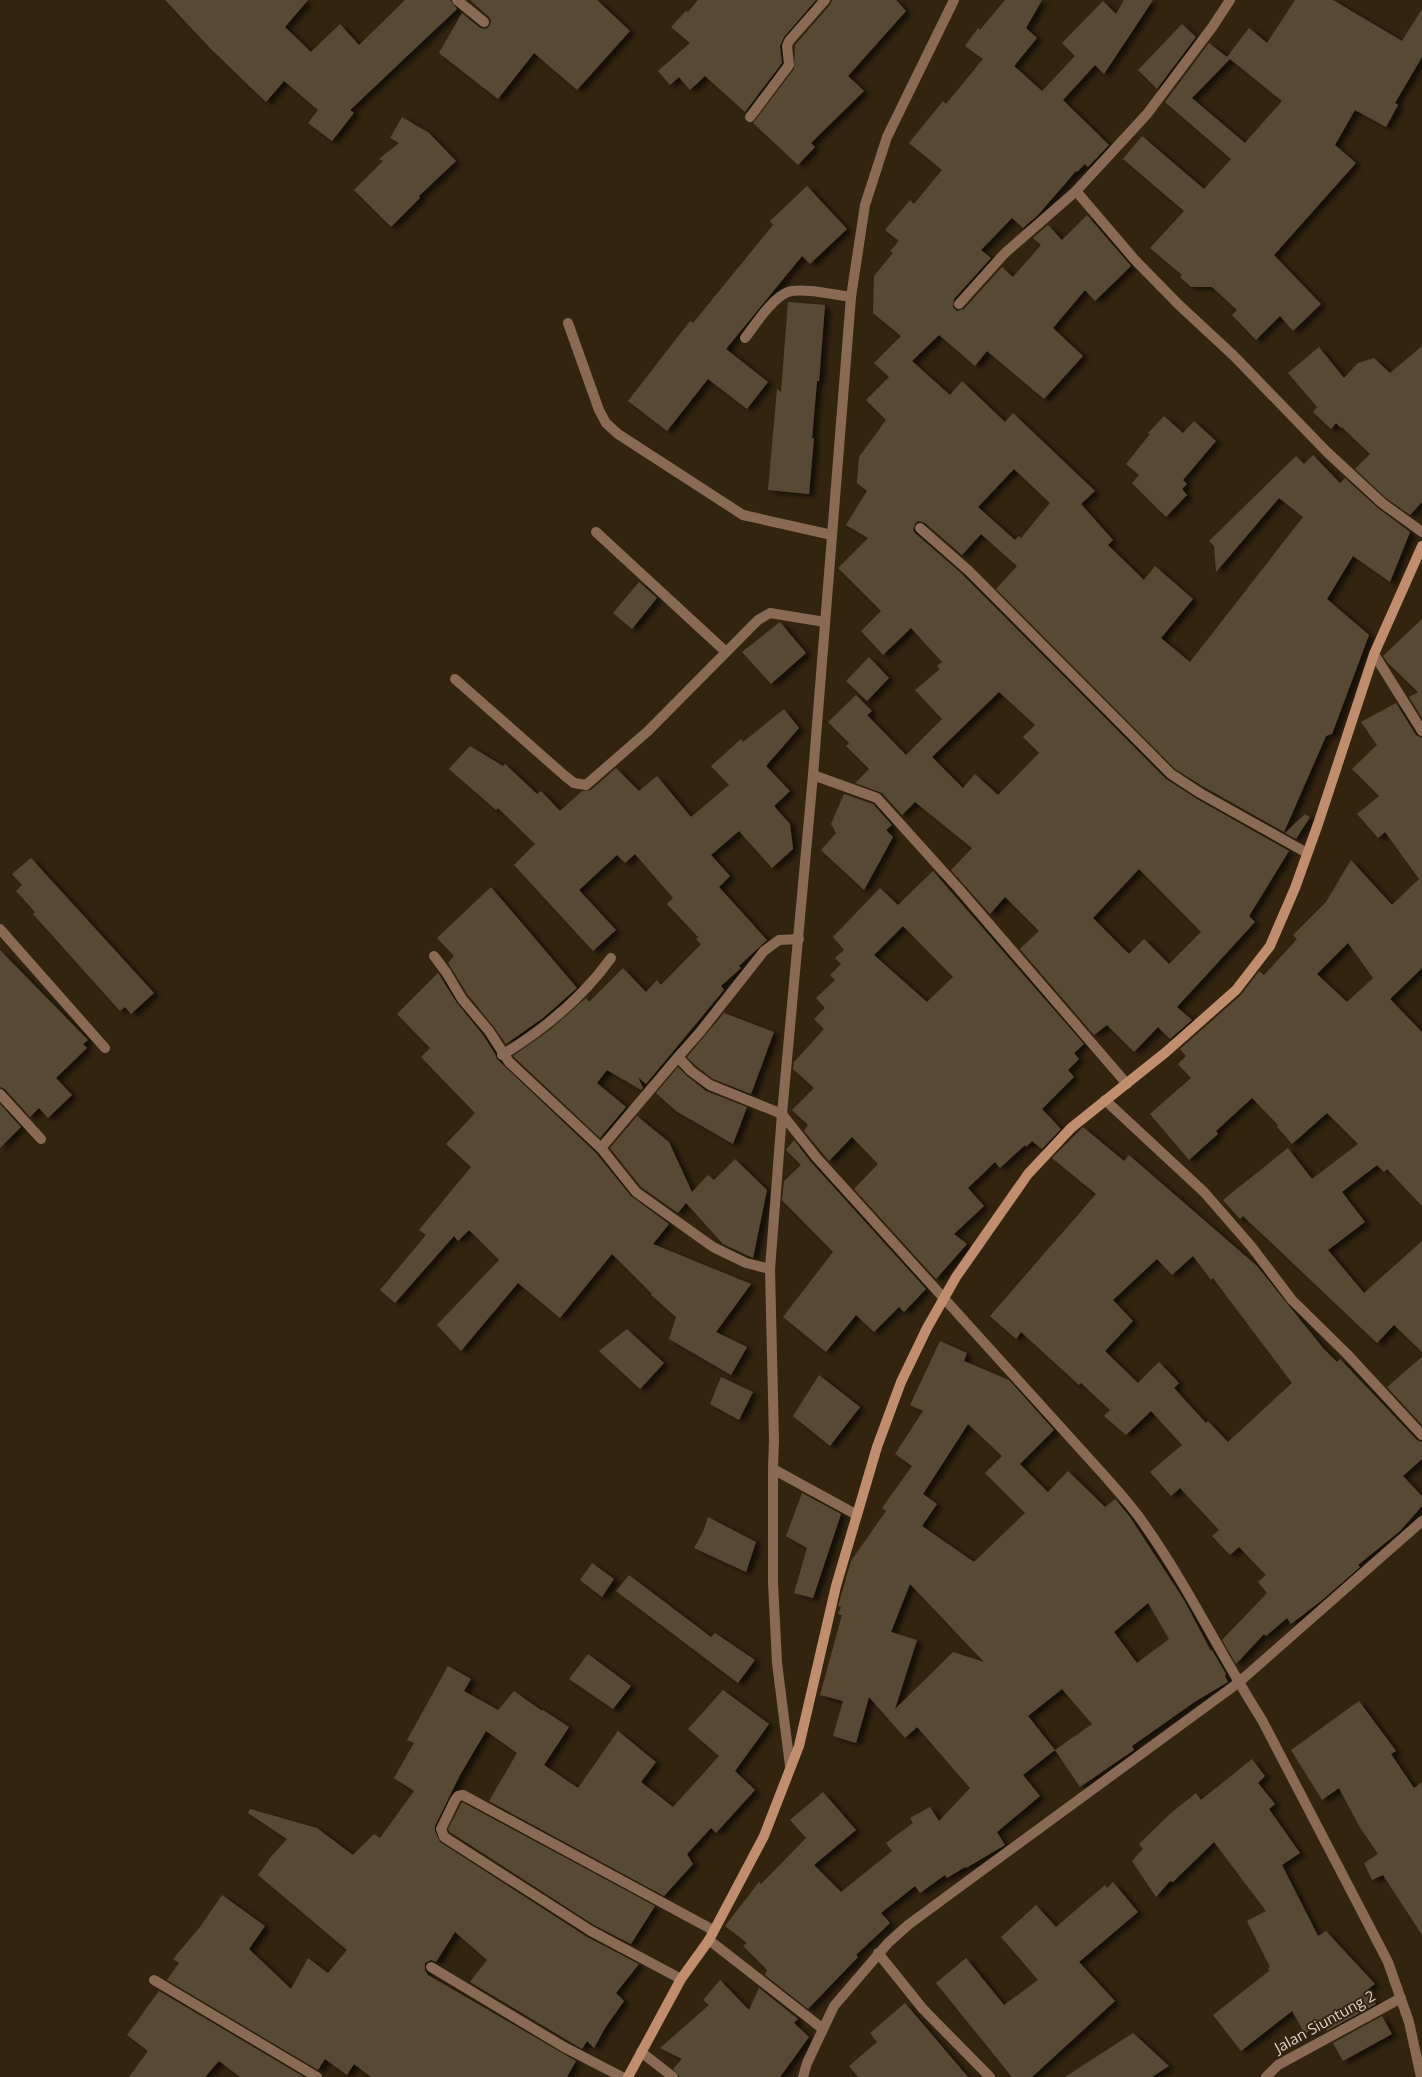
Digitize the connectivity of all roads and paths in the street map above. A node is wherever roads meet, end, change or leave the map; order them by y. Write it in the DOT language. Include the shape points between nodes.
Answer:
graph roads {
  1 [pos="457,0"];
  2 [pos="825,0"];
  3 [pos="954,0"];
  4 [pos="1230,0"];
  5 [pos="484,22"];
  6 [pos="750,117"];
  7 [pos="1076,191"];
  8 [pos="846,296"];
  9 [pos="959,304"];
  10 [pos="568,323"];
  11 [pos="745,338"];
  12 [pos="920,528"];
  13 [pos="596,532"];
  14 [pos="1422,532"];
  15 [pos="827,534"];
  16 [pos="1422,546"];
  17 [pos="818,621"];
  18 [pos="726,652"];
  19 [pos="1374,654"];
  20 [pos="455,679"];
  21 [pos="1422,731"];
  22 [pos="813,775"];
  23 [pos="1307,853"];
  24 [pos="0,929"];
  25 [pos="796,939"];
  26 [pos="434,956"];
  27 [pos="611,958"];
  28 [pos="105,1048"];
  29 [pos="502,1055"];
  30 [pos="678,1057"];
  31 [pos="1127,1084"];
  32 [pos="0,1094"];
  33 [pos="1105,1100"];
  34 [pos="777,1113"];
  35 [pos="41,1139"];
  36 [pos="601,1148"];
  37 [pos="770,1269"];
  38 [pos="944,1299"];
  39 [pos="1422,1434"];
  40 [pos="773,1469"];
  41 [pos="857,1515"];
  42 [pos="1422,1521"];
  43 [pos="1238,1683"];
  44 [pos="790,1766"];
  45 [pos="711,1935"];
  46 [pos="882,1957"];
  47 [pos="431,1967"];
  48 [pos="681,1979"];
  49 [pos="154,1980"];
  50 [pos="1401,1998"];
  51 [pos="823,2029"];
  52 [pos="641,2052"];
  53 [pos="618,2075"];
  54 [pos="317,2077"];
  55 [pos="628,2077"];
  56 [pos="673,2077"];
  57 [pos="803,2077"];
  58 [pos="990,2077"];
  59 [pos="1266,2077"];
  60 [pos="1421,2077"];
  1 -- 5 [label="street"];
  2 -- 6 [label="street" via="789,41 789,65"];
  3 -- 8 [label="street" via="878,161 865,204"];
  4 -- 7 [label="street" via="1147,114"];
  7 -- 9 [label="street" via="1005,253"];
  7 -- 14 [label="street" via="1178,304 1234,356 1327,452 1382,503"];
  8 -- 11 [label="street" via="789,291 778,299"];
  8 -- 15 [label="street"];
  10 -- 15 [label="street" via="599,410 606,423 618,434 744,515"];
  12 -- 23 [label="street" via="969,571 1171,774"];
  13 -- 18 [label="street"];
  15 -- 17 [label="street"];
  16 -- 19 [label="street"];
  17 -- 18 [label="street" via="770,613 758,620"];
  17 -- 22 [label="street"];
  18 -- 20 [label="street" via="648,731 586,784 565,776"];
  19 -- 21 [label="street"];
  19 -- 23 [label="street"];
  22 -- 25 [label="street"];
  22 -- 31 [label="street" via="877,798"];
  23 -- 31 [label="street" via="1270,946 1241,983"];
  24 -- 28 [label="street"];
  25 -- 30 [label="street" via="779,940 764,951"];
  25 -- 34 [label="street"];
  26 -- 29 [label="street" via="462,999 489,1031"];
  27 -- 29 [label="street" via="579,996"];
  29 -- 36 [label="street"];
  30 -- 34 [label="street" via="710,1085"];
  30 -- 36 [label="street"];
  31 -- 33 [label="street"];
  32 -- 35 [label="street"];
  33 -- 38 [label="street" via="1071,1128 1028,1174 989,1227"];
  33 -- 39 [label="street" via="1204,1192 1292,1300"];
  34 -- 37 [label="street"];
  34 -- 38 [label="street"];
  36 -- 37 [label="street" via="642,1197 713,1247 746,1263"];
  37 -- 40 [label="street"];
  38 -- 41 [label="street" via="901,1382"];
  38 -- 43 [label="street" via="1130,1505 1167,1558"];
  40 -- 41 [label="street"];
  40 -- 44 [label="street" via="777,1663"];
  41 -- 44 [label="street" via="836,1586 799,1746"];
  42 -- 43 [label="street"];
  43 -- 46 [label="street" via="908,1925"];
  43 -- 50 [label="street" via="1262,1720 1388,1962"];
  44 -- 45 [label="street" via="764,1836"];
  45 -- 48 [label="street"];
  45 -- 48 [label="street" via="692,1919 463,1795 455,1800 441,1829 444,1837 591,1930"];
  45 -- 51 [label="street"];
  46 -- 51 [label="street" via="834,2006"];
  46 -- 58 [label="street" via="923,2009"];
  47 -- 53 [label="street" via="564,2047"];
  48 -- 52 [label="street"];
  49 -- 54 [label="street"];
  50 -- 59 [label="street, Jalan Siuntung 2" via="1278,2065"];
  50 -- 60 [label="street"];
  51 -- 57 [label="street"];
  52 -- 55 [label="street"];
  52 -- 56 [label="street"];
}
